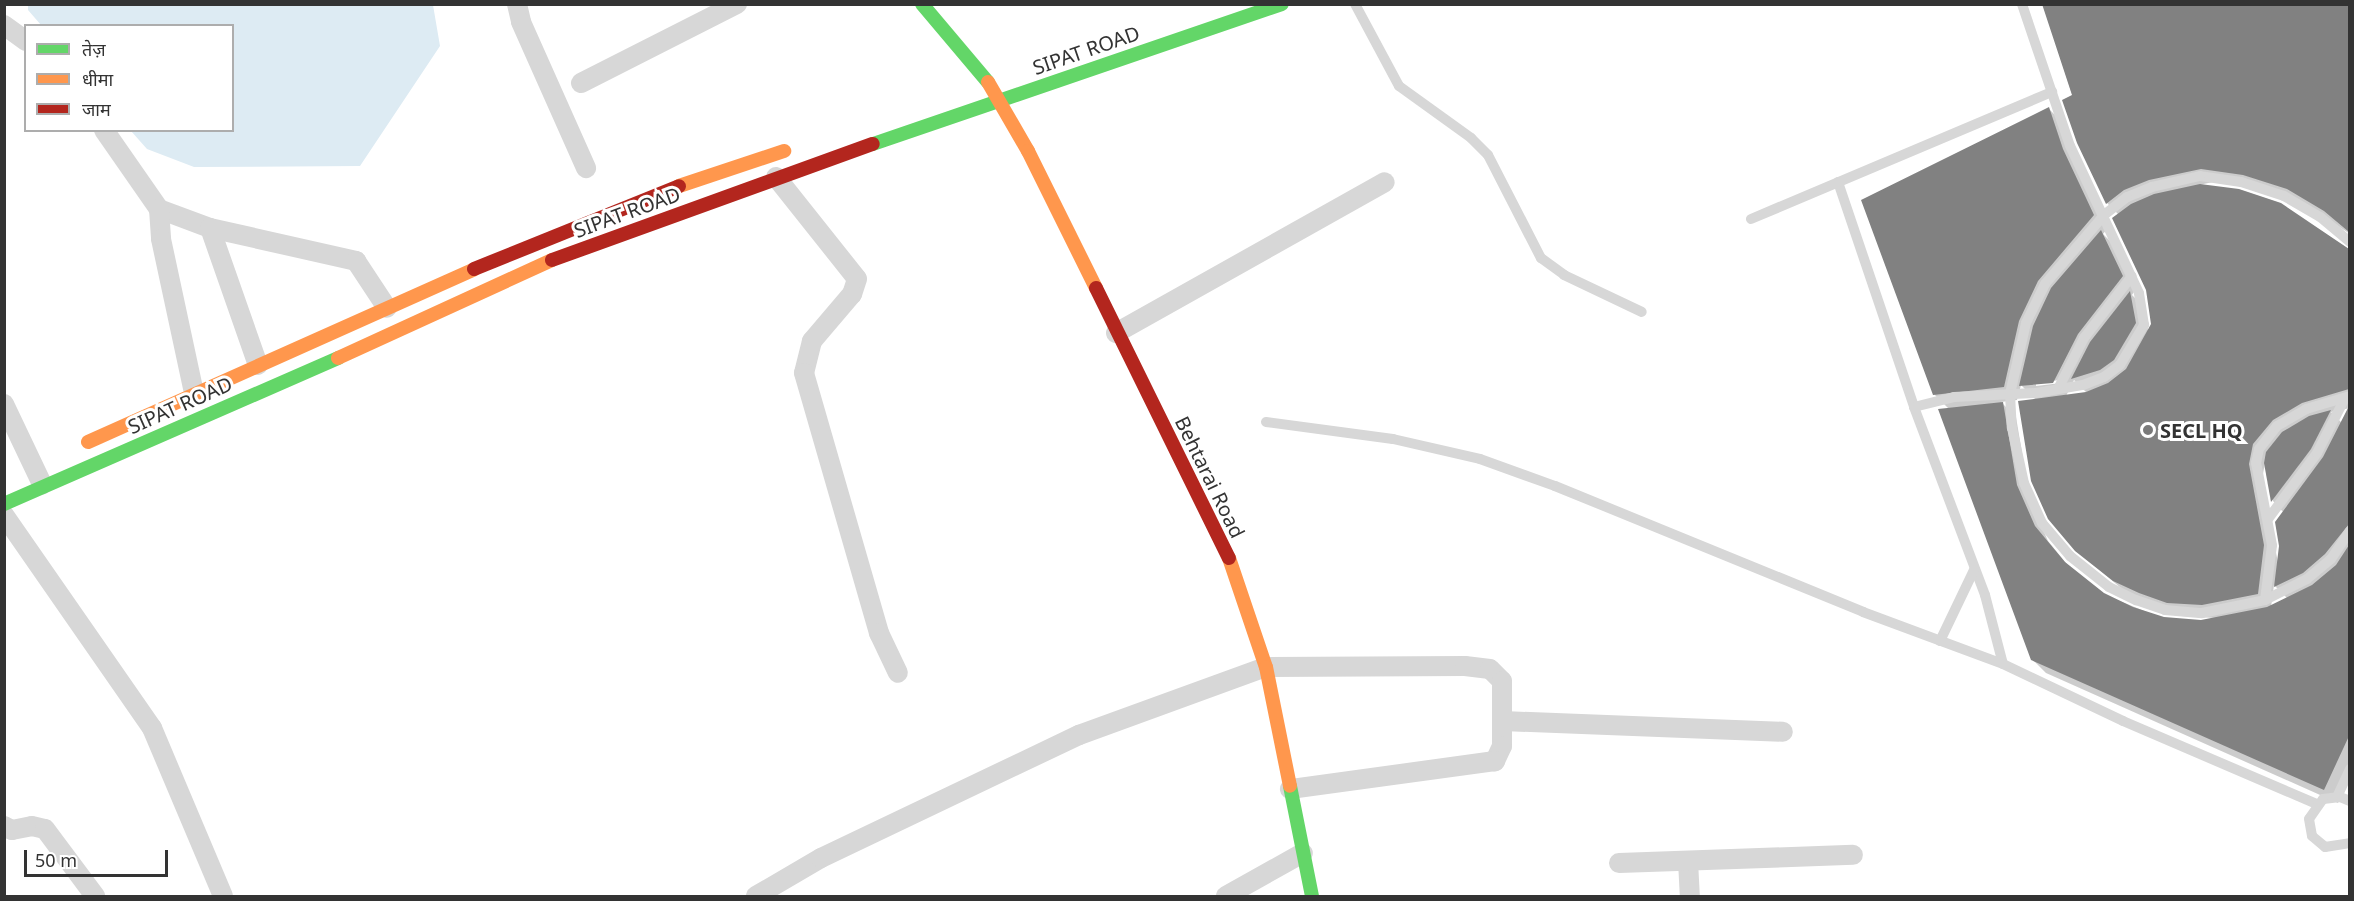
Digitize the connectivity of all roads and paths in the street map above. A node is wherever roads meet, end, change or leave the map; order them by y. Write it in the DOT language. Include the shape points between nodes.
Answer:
graph roads {
  1 [pos="517,4"];
  2 [pos="737,4"];
  3 [pos="922,4"];
  4 [pos="1282,4"];
  5 [pos="1354,4"];
  6 [pos="2022,4"];
  7 [pos="4,25"];
  8 [pos="24,40"];
  9 [pos="994,80"];
  10 [pos="581,83"];
  11 [pos="968,89"];
  12 [pos="2052,92"];
  13 [pos="1001,99"];
  14 [pos="105,132"];
  15 [pos="799,146"];
  16 [pos="586,168"];
  17 [pos="776,177"];
  18 [pos="1385,182"];
  19 [pos="1838,182"];
  20 [pos="159,209"];
  21 [pos="2104,214"];
  22 [pos="1751,219"];
  23 [pos="210,228"];
  24 [pos="2349,242"];
  25 [pos="2132,276"];
  26 [pos="387,308"];
  27 [pos="1642,312"];
  28 [pos="1116,333"];
  29 [pos="258,365"];
  30 [pos="2058,389"];
  31 [pos="194,393"];
  32 [pos="2010,394"];
  33 [pos="2347,397"];
  34 [pos="4,404"];
  35 [pos="1914,407"];
  36 [pos="1266,422"];
  37 [pos="77,447"];
  38 [pos="37,471"];
  39 [pos="4,504"];
  40 [pos="4,515"];
  41 [pos="2268,519"];
  42 [pos="2349,531"];
  43 [pos="1974,570"];
  44 [pos="2265,600"];
  45 [pos="1940,641"];
  46 [pos="2003,664"];
  47 [pos="1266,668"];
  48 [pos="898,673"];
  49 [pos="1503,721"];
  50 [pos="1783,732"];
  51 [pos="2349,769"];
  52 [pos="1290,789"];
  53 [pos="2337,797"];
  54 [pos="2349,801"];
  55 [pos="2317,804"];
  56 [pos="4,826"];
  57 [pos="2349,843"];
  58 [pos="1303,853"];
  59 [pos="1853,855"];
  60 [pos="1688,861"];
  61 [pos="1619,864"];
  62 [pos="95,897"];
  63 [pos="223,897"];
  64 [pos="756,897"];
  65 [pos="1226,897"];
  66 [pos="1312,897"];
  67 [pos="1690,897"];
  1 -- 16 [label="street" via="521,22"];
  2 -- 10 [label="street"];
  3 -- 9 [label="main road, Behtarai Road"];
  4 -- 13 [label="main road, SIPAT ROAD"];
  5 -- 27 [label="lane" via="1399,86 1488,155 1541,258 1564,276"];
  6 -- 12 [label="lane"];
  7 -- 8 [label="street"];
  9 -- 11 [label="main road"];
  9 -- 13 [label="main road, Behtarai Road"];
  12 -- 19 [label="lane"];
  12 -- 21 [label="lane" via="2070,146"];
  13 -- 17 [label="main road, SIPAT ROAD"];
  13 -- 28 [label="main road, Behtarai Road"];
  14 -- 20 [label="street"];
  15 -- 26 [label="main road, SIPAT ROAD" via="653,195"];
  17 -- 38 [label="main road, SIPAT ROAD" via="541,264 321,366"];
  17 -- 48 [label="street" via="856,279 852,294 812,341 805,380 879,633"];
  18 -- 28 [label="street"];
  19 -- 22 [label="lane"];
  19 -- 35 [label="lane"];
  20 -- 23 [label="street"];
  20 -- 31 [label="street" via="161,239"];
  21 -- 24 [label="lane" via="2152,187 2200,176 2241,182 2284,196 2320,217"];
  21 -- 25 [label="lane"];
  21 -- 32 [label="lane" via="2045,284 2026,323"];
  23 -- 26 [label="street" via="356,261"];
  23 -- 29 [label="street"];
  25 -- 30 [label="lane" via="2084,338"];
  25 -- 30 [label="lane" via="2145,312 2145,325 2137,343 2104,377"];
  26 -- 29 [label="main road, SIPAT ROAD"];
  28 -- 47 [label="main road, Behtarai Road" via="1229,558"];
  29 -- 31 [label="main road, SIPAT ROAD"];
  30 -- 32 [label="lane"];
  31 -- 37 [label="main road, SIPAT ROAD"];
  32 -- 35 [label="lane" via="1954,396"];
  32 -- 44 [label="lane" via="2012,428 2024,483 2042,523 2070,556 2109,587 2165,610 2202,613"];
  33 -- 41 [label="lane" via="2317,453"];
  33 -- 41 [label="lane" via="2306,409 2265,438 2256,463"];
  34 -- 38 [label="street"];
  35 -- 43 [label="lane"];
  36 -- 45 [label="lane" via="1393,439 1480,459"];
  38 -- 39 [label="main road, SIPAT ROAD"];
  40 -- 63 [label="street" via="152,728"];
  41 -- 44 [label="lane" via="2272,566"];
  42 -- 44 [label="lane" via="2331,560 2307,579"];
  43 -- 45 [label="lane"];
  43 -- 46 [label="lane"];
  45 -- 46 [label="lane"];
  46 -- 55 [label="lane" via="2134,726"];
  47 -- 49 [label="street" via="1490,669 1502,681"];
  47 -- 52 [label="main road, Behtarai Road"];
  47 -- 64 [label="street" via="1080,735 821,858"];
  49 -- 50 [label="street"];
  49 -- 52 [label="street" via="1499,756 1487,764"];
  51 -- 53 [label="lane"];
  52 -- 58 [label="main road, Behtarai Road"];
  53 -- 54 [label="lane"];
  53 -- 55 [label="lane"];
  55 -- 57 [label="lane" via="2309,819 2313,836 2325,847"];
  56 -- 62 [label="street" via="12,830 32,826 45,829"];
  58 -- 65 [label="street"];
  58 -- 66 [label="main road, Behtarai Road"];
  59 -- 60 [label="street"];
  60 -- 61 [label="street"];
  60 -- 67 [label="street"];
}
